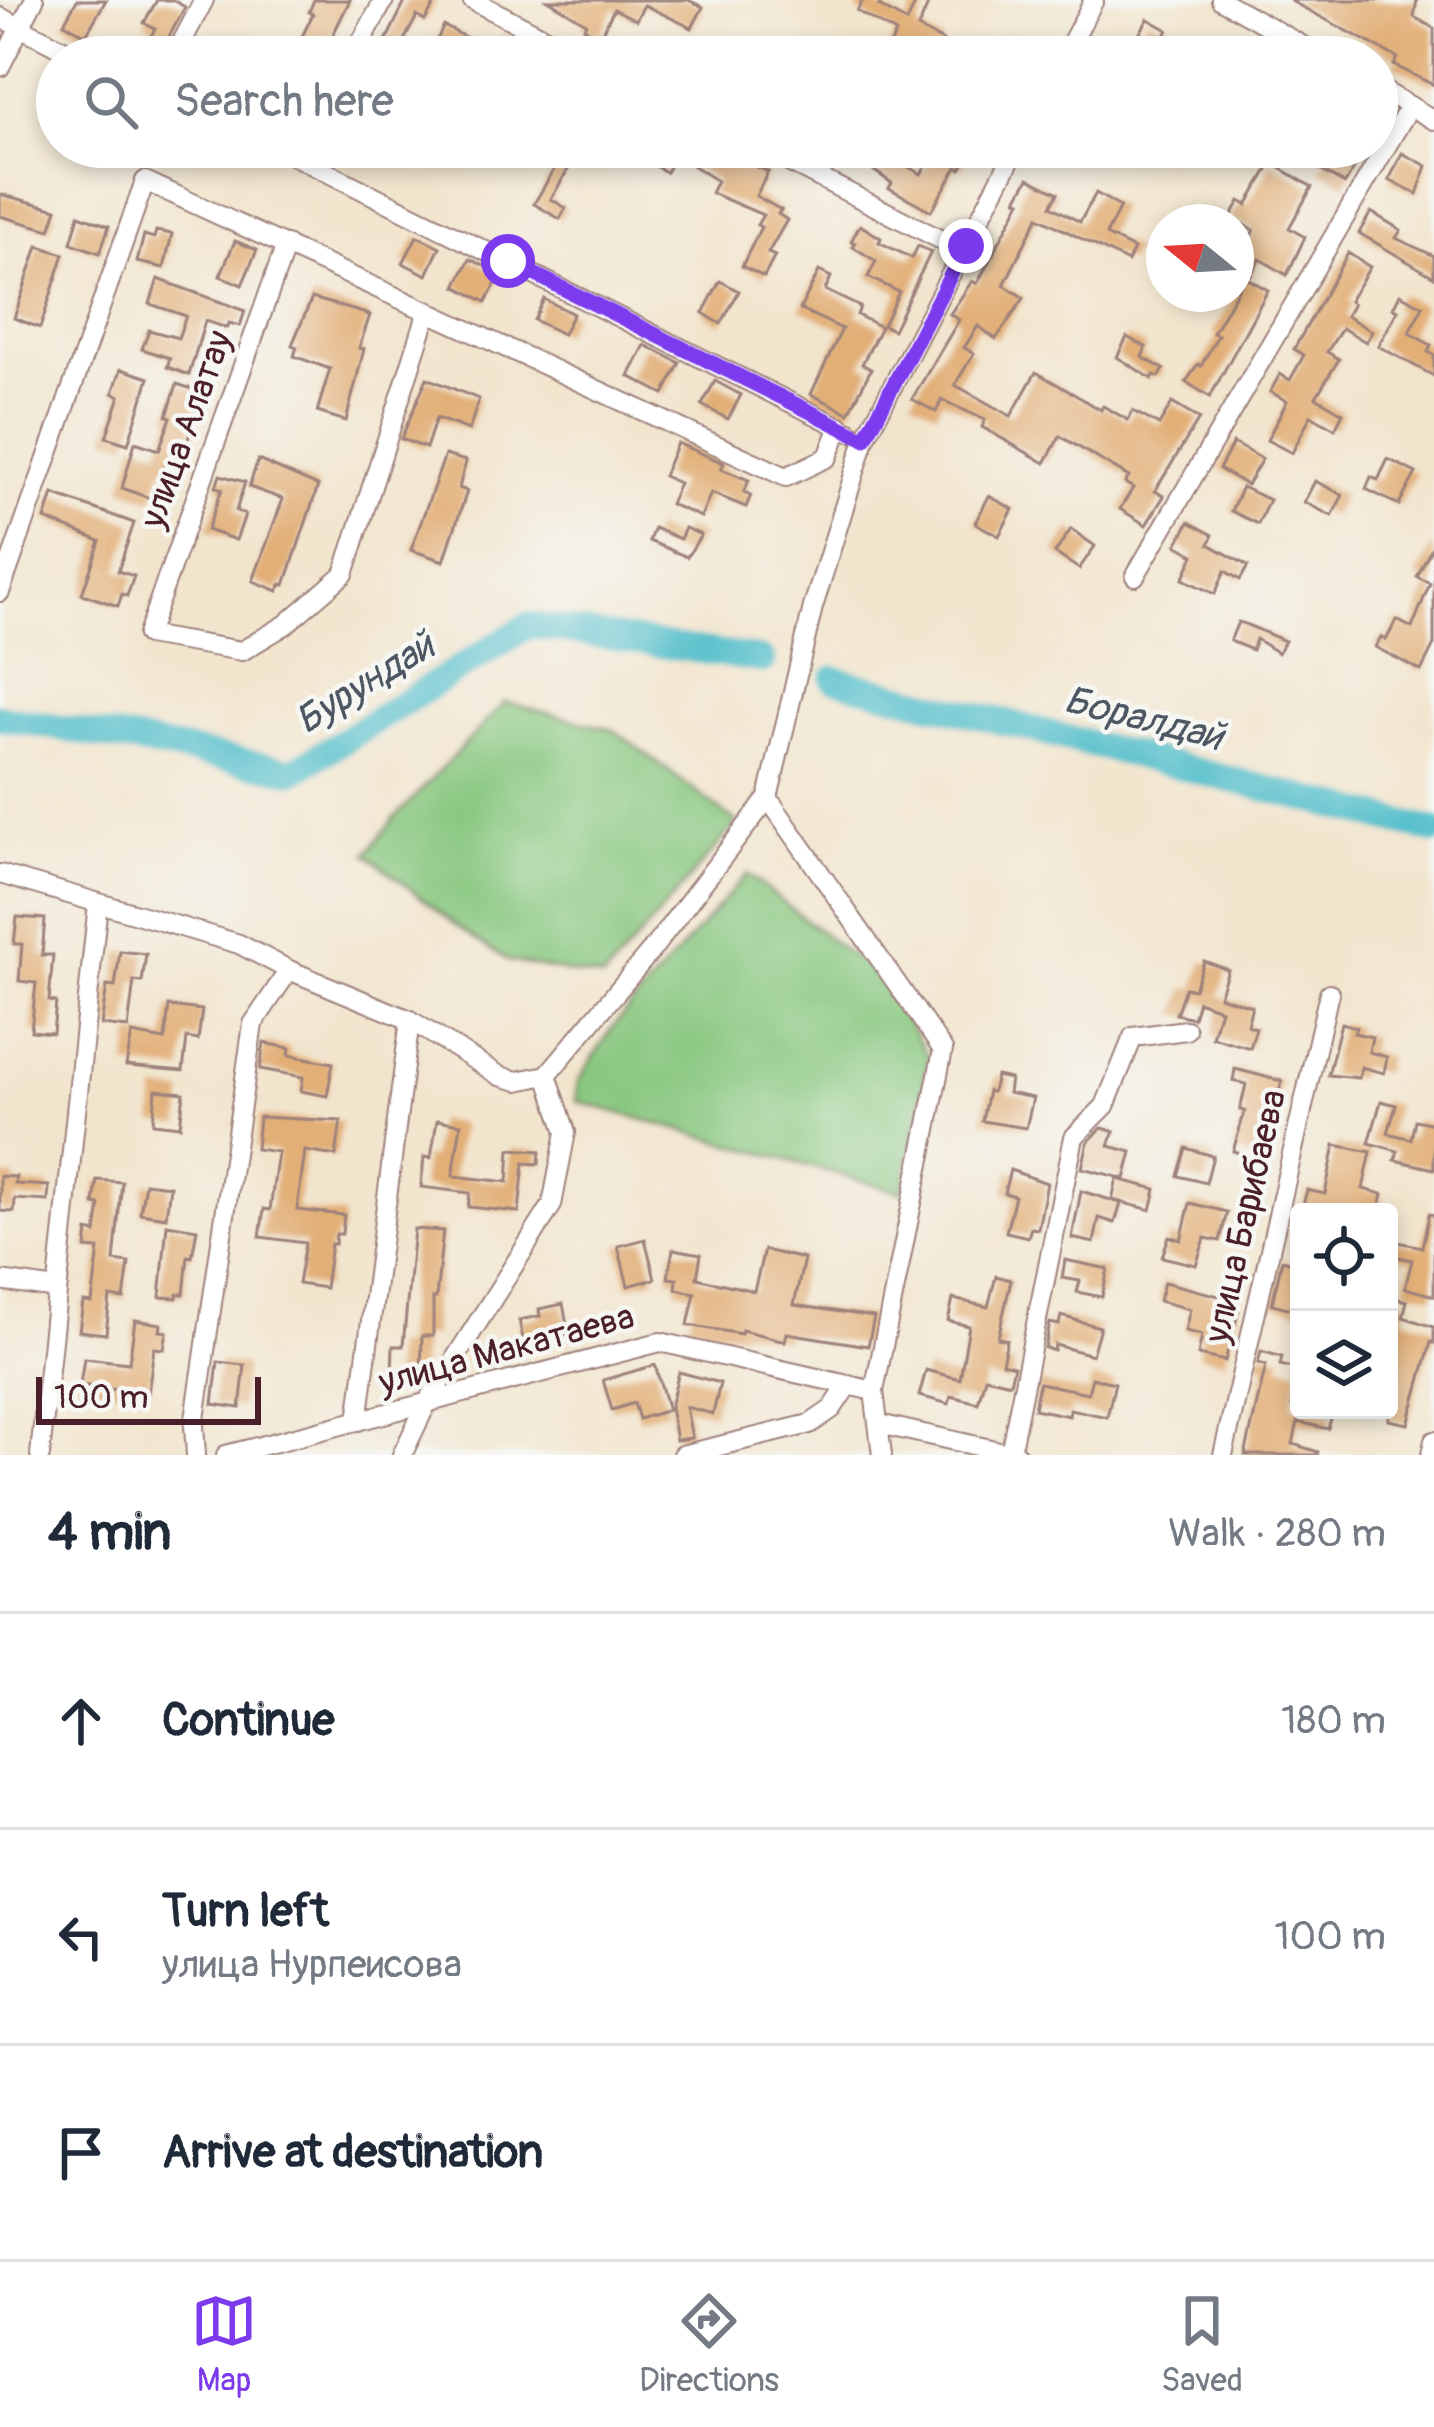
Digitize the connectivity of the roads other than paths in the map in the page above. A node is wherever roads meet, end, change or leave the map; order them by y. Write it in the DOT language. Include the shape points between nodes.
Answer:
graph roads {
  1 [pos="34,0"];
  2 [pos="204,0"];
  3 [pos="384,0"];
  4 [pos="472,0"];
  5 [pos="1094,0"];
  6 [pos="1221,0"];
  7 [pos="0,17"];
  8 [pos="21,26"];
  9 [pos="40,36"];
  10 [pos="185,36"];
  11 [pos="364,36"];
  12 [pos="542,36"];
  13 [pos="1075,36"];
  14 [pos="1285,36"];
  15 [pos="0,67"];
  16 [pos="1398,99"];
  17 [pos="1410,106"];
  18 [pos="1434,119"];
  19 [pos="1398,126"];
  20 [pos="332,168"];
  21 [pos="800,168"];
  22 [pos="1006,168"];
  23 [pos="1374,168"];
  24 [pos="286,245"];
  25 [pos="963,251"];
  26 [pos="428,311"];
  27 [pos="840,426"];
  28 [pos="865,439"];
  29 [pos="1135,575"];
  30 [pos="0,592"];
  31 [pos="768,798"];
  32 [pos="0,874"];
  33 [pos="98,903"];
  34 [pos="289,970"];
  35 [pos="1329,993"];
  36 [pos="410,1020"];
  37 [pos="1186,1030"];
  38 [pos="547,1075"];
  39 [pos="0,1281"];
  40 [pos="57,1289"];
  41 [pos="848,1385"];
  42 [pos="874,1391"];
  43 [pos="427,1403"];
  44 [pos="358,1420"];
  45 [pos="878,1424"];
  46 [pos="1434,1442"];
  47 [pos="1014,1454"];
  48 [pos="40,1455"];
  49 [pos="196,1455"];
  50 [pos="226,1455"];
  51 [pos="402,1455"];
  52 [pos="682,1455"];
  53 [pos="882,1455"];
  54 [pos="1223,1455"];
  55 [pos="1431,1455"];
  1 -- 8 [label="street"];
  2 -- 10 [label="street"];
  3 -- 11 [label="street"];
  4 -- 12 [label="street"];
  5 -- 13 [label="street"];
  6 -- 14 [label="street"];
  7 -- 8 [label="street"];
  8 -- 9 [label="street"];
  8 -- 15 [label="street"];
  16 -- 17 [label="street"];
  17 -- 18 [label="street"];
  17 -- 19 [label="street"];
  20 -- 27 [label="street"];
  21 -- 25 [label="street"];
  22 -- 25 [label="street"];
  23 -- 29 [label="street"];
  24 -- 26 [label="street"];
  24 -- 26 [label="street, улица Алатау" via="147,635 242,651 344,574"];
  24 -- 30 [label="street" via="145,181"];
  25 -- 28 [label="street"];
  26 -- 27 [label="street" via="786,477 828,457"];
  27 -- 28 [label="street"];
  28 -- 31 [label="street" via="813,607"];
  31 -- 38 [label="street"];
  31 -- 42 [label="street" via="943,1050"];
  32 -- 33 [label="street"];
  33 -- 34 [label="street" via="238,944"];
  33 -- 40 [label="street"];
  34 -- 36 [label="street"];
  34 -- 49 [label="street" via="253,1024"];
  35 -- 54 [label="street, улица Барибаева"];
  36 -- 38 [label="street" via="500,1076 518,1082"];
  36 -- 44 [label="street"];
  37 -- 47 [label="street" via="1133,1037 1105,1106 1074,1137"];
  38 -- 43 [label="street" via="566,1132 552,1205"];
  39 -- 40 [label="street"];
  40 -- 48 [label="street"];
  41 -- 42 [label="street, улица Макатаева"];
  41 -- 43 [label="street, улица Макатаева" via="660,1342"];
  41 -- 52 [label="street" via="810,1424"];
  42 -- 45 [label="street"];
  43 -- 44 [label="street, улица Макатаева"];
  43 -- 51 [label="street"];
  44 -- 50 [label="street, улица Макатаева"];
  45 -- 47 [label="street"];
  45 -- 53 [label="street"];
  46 -- 55 [label="street"];
}
